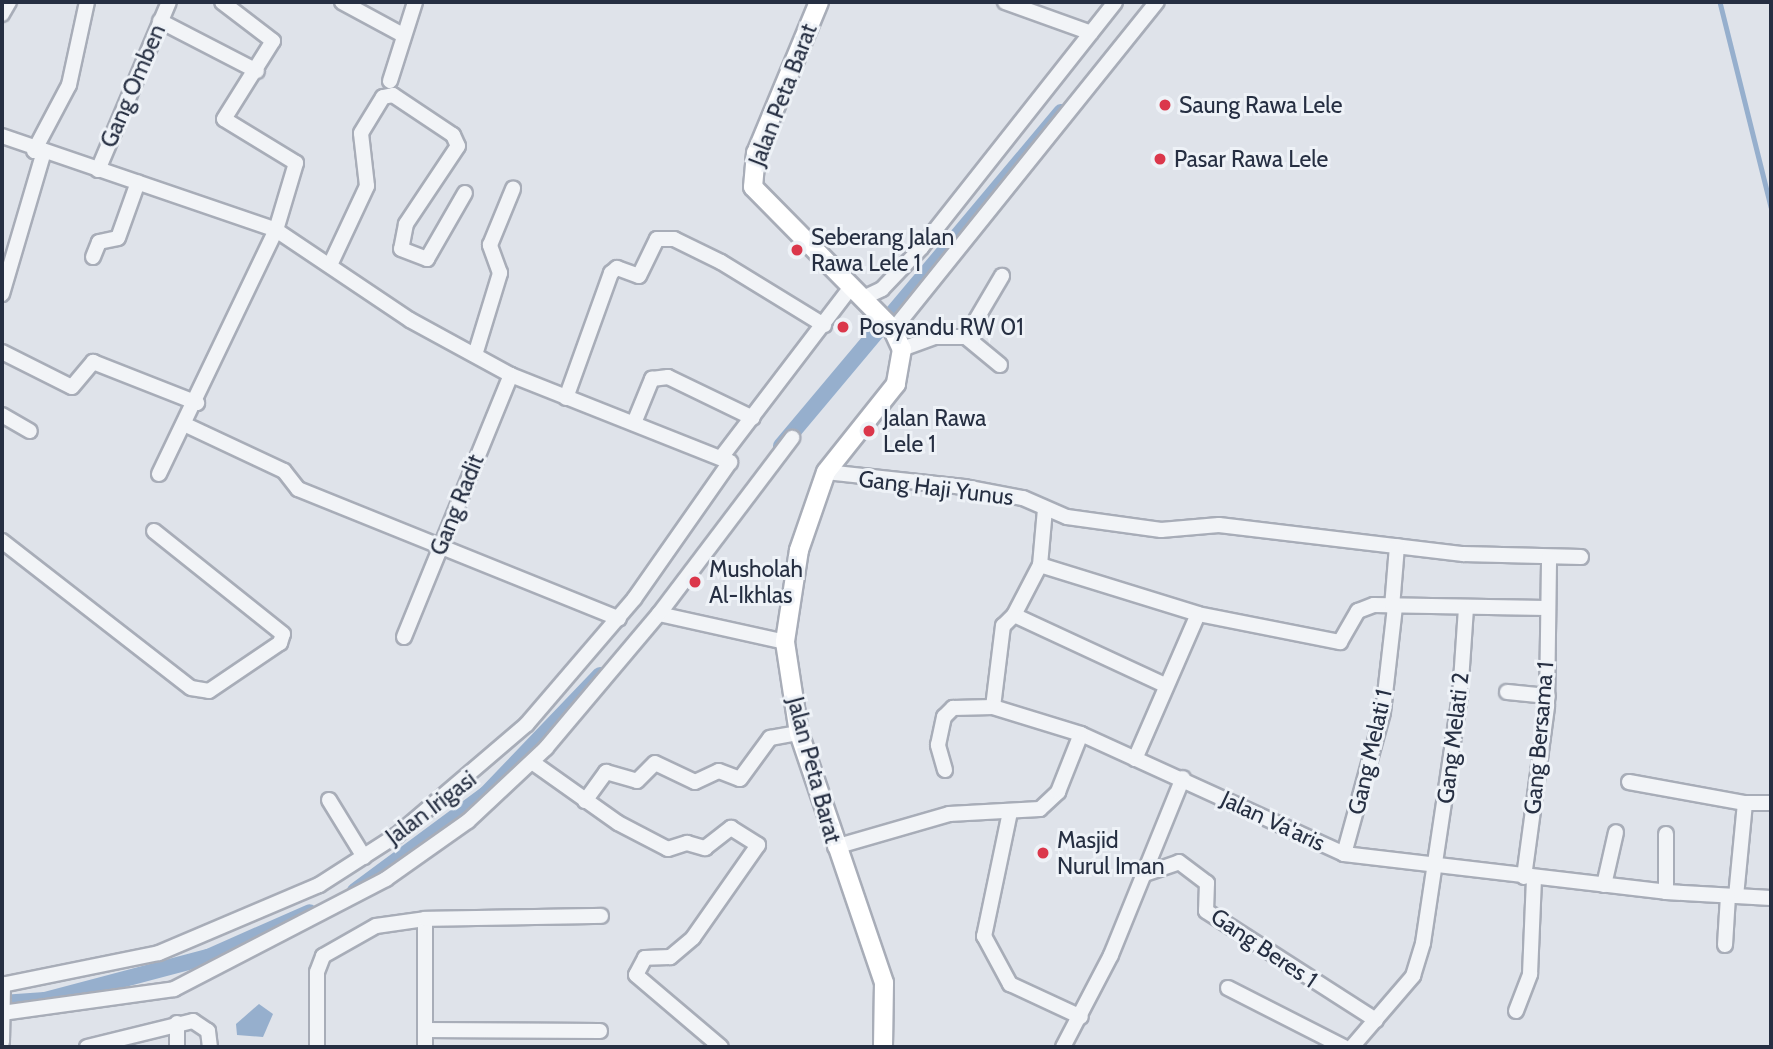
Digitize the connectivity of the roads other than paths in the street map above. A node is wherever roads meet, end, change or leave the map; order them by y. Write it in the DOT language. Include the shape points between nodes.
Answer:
graph roads {
  1 [pos="9,2"];
  2 [pos="87,2"];
  3 [pos="169,2"];
  4 [pos="222,2"];
  5 [pos="342,2"];
  6 [pos="415,2"];
  7 [pos="819,2"];
  8 [pos="1115,2"];
  9 [pos="1157,2"];
  10 [pos="1013,3"];
  11 [pos="2,14"];
  12 [pos="160,21"];
  13 [pos="1091,33"];
  14 [pos="403,35"];
  15 [pos="257,71"];
  16 [pos="390,81"];
  17 [pos="2,136"];
  18 [pos="38,153"];
  19 [pos="999,155"];
  20 [pos="98,170"];
  21 [pos="1016,172"];
  22 [pos="138,182"];
  23 [pos="513,189"];
  24 [pos="465,192"];
  25 [pos="276,230"];
  26 [pos="93,257"];
  27 [pos="331,263"];
  28 [pos="1002,276"];
  29 [pos="2,294"];
  30 [pos="860,295"];
  31 [pos="824,326"];
  32 [pos="893,329"];
  33 [pos="966,337"];
  34 [pos="902,349"];
  35 [pos="2,352"];
  36 [pos="475,355"];
  37 [pos="999,365"];
  38 [pos="511,375"];
  39 [pos="566,398"];
  40 [pos="197,403"];
  41 [pos="2,415"];
  42 [pos="753,418"];
  43 [pos="634,422"];
  44 [pos="186,425"];
  45 [pos="30,431"];
  46 [pos="792,438"];
  47 [pos="723,455"];
  48 [pos="826,471"];
  49 [pos="159,474"];
  50 [pos="1045,509"];
  51 [pos="154,531"];
  52 [pos="2,541"];
  53 [pos="439,544"];
  54 [pos="1397,546"];
  55 [pos="1549,557"];
  56 [pos="1581,557"];
  57 [pos="1040,565"];
  58 [pos="1393,607"];
  59 [pos="1466,608"];
  60 [pos="1546,608"];
  61 [pos="659,614"];
  62 [pos="1198,614"];
  63 [pos="1014,615"];
  64 [pos="619,619"];
  65 [pos="404,637"];
  66 [pos="785,642"];
  67 [pos="1165,685"];
  68 [pos="1507,692"];
  69 [pos="1548,696"];
  70 [pos="993,707"];
  71 [pos="799,733"];
  72 [pos="1082,734"];
  73 [pos="1135,759"];
  74 [pos="532,762"];
  75 [pos="945,770"];
  76 [pos="1183,778"];
  77 [pos="1629,782"];
  78 [pos="329,800"];
  79 [pos="585,801"];
  80 [pos="1745,803"];
  81 [pos="1771,803"];
  82 [pos="1010,812"];
  83 [pos="1616,832"];
  84 [pos="1666,834"];
  85 [pos="835,847"];
  86 [pos="1344,854"];
  87 [pos="364,856"];
  88 [pos="1436,868"];
  89 [pos="1142,875"];
  90 [pos="1529,877"];
  91 [pos="1604,885"];
  92 [pos="1666,892"];
  93 [pos="1732,896"];
  94 [pos="1771,898"];
  95 [pos="601,916"];
  96 [pos="425,919"];
  97 [pos="1724,945"];
  98 [pos="1228,988"];
  99 [pos="4,999"];
  100 [pos="1516,1011"];
  101 [pos="1081,1017"];
  102 [pos="1376,1020"];
  103 [pos="177,1023"];
  104 [pos="425,1030"];
  105 [pos="600,1031"];
  106 [pos="2,1042"];
  107 [pos="1360,1045"];
  108 [pos="87,1047"];
  109 [pos="177,1047"];
  110 [pos="210,1047"];
  111 [pos="317,1047"];
  112 [pos="425,1047"];
  113 [pos="721,1047"];
  114 [pos="883,1047"];
  115 [pos="1063,1047"];
  116 [pos="1344,1047"];
  1 -- 11 [label="street"];
  2 -- 18 [label="street" via="69,85"];
  3 -- 12 [label="street, Gang Omben"];
  4 -- 15 [label="street" via="273,41"];
  5 -- 14 [label="street"];
  6 -- 14 [label="street"];
  7 -- 30 [label="main road, Jalan Peta Barat" via="756,153 752,187"];
  8 -- 13 [label="street"];
  9 -- 21 [label="street"];
  10 -- 13 [label="street"];
  12 -- 15 [label="street"];
  12 -- 20 [label="street, Gang Omben"];
  13 -- 19 [label="street"];
  14 -- 16 [label="street"];
  15 -- 25 [label="street" via="224,119 296,163"];
  17 -- 18 [label="street"];
  18 -- 20 [label="street"];
  18 -- 29 [label="street"];
  19 -- 21 [label="street"];
  19 -- 30 [label="street" via="882,289"];
  20 -- 22 [label="street"];
  21 -- 32 [label="street"];
  22 -- 25 [label="street"];
  22 -- 26 [label="street" via="118,238 99,242"];
  23 -- 36 [label="street" via="490,245 500,273"];
  24 -- 27 [label="street" via="428,259 401,248 405,224 458,146 453,135 393,94 383,97 361,133 366,186"];
  25 -- 27 [label="street"];
  25 -- 40 [label="street"];
  27 -- 36 [label="street" via="410,320"];
  28 -- 33 [label="street"];
  30 -- 31 [label="street"];
  30 -- 32 [label="main road, Jalan Peta Barat"];
  31 -- 39 [label="street" via="721,262 674,239 657,239 639,276 617,268 611,273"];
  31 -- 42 [label="street"];
  32 -- 34 [label="main road, Jalan Peta Barat"];
  33 -- 34 [label="street" via="935,337"];
  33 -- 37 [label="street"];
  34 -- 48 [label="main road, Jalan Peta Barat" via="895,384"];
  35 -- 40 [label="street" via="72,387 93,362"];
  36 -- 38 [label="street"];
  38 -- 39 [label="street"];
  38 -- 53 [label="street, Gang Radit"];
  39 -- 43 [label="street"];
  40 -- 44 [label="street"];
  41 -- 45 [label="street"];
  42 -- 43 [label="street" via="667,377 652,379"];
  42 -- 47 [label="street"];
  43 -- 47 [label="street"];
  44 -- 49 [label="street"];
  44 -- 53 [label="street" via="284,471 298,489"];
  46 -- 61 [label="street"];
  47 -- 64 [label="street, Jalan Irigasi" via="729,465"];
  48 -- 50 [label="street, Gang Haji Yunus" via="964,487 1023,498"];
  48 -- 66 [label="main road, Jalan Peta Barat" via="799,550"];
  50 -- 54 [label="street, Gang Haji Yunus" via="1161,530 1219,524"];
  50 -- 57 [label="street"];
  51 -- 52 [label="street" via="283,634 280,643 209,691 191,688"];
  53 -- 64 [label="street"];
  53 -- 65 [label="street, Gang Radit"];
  54 -- 55 [label="street, Gang Haji Yunus"];
  54 -- 58 [label="street, Gang Melati 1"];
  55 -- 56 [label="street, Gang Haji Yunus"];
  55 -- 60 [label="street, Gang Bersama 1"];
  57 -- 62 [label="street"];
  57 -- 63 [label="street"];
  58 -- 59 [label="street"];
  58 -- 62 [label="street" via="1358,611 1340,642"];
  58 -- 86 [label="street, Gang Melati 1" via="1383,712"];
  59 -- 60 [label="street"];
  59 -- 88 [label="street, Gang Melati 2"];
  60 -- 69 [label="street, Gang Bersama 1"];
  61 -- 66 [label="street"];
  61 -- 74 [label="street"];
  62 -- 67 [label="street"];
  63 -- 67 [label="street"];
  63 -- 70 [label="street" via="1003,626"];
  64 -- 87 [label="street, Jalan Irigasi" via="487,764"];
  66 -- 71 [label="main road, Jalan Peta Barat"];
  67 -- 73 [label="street"];
  68 -- 69 [label="street"];
  69 -- 90 [label="street, Gang Bersama 1"];
  70 -- 72 [label="street, Jalan Va'aris"];
  70 -- 75 [label="street, Jalan Va'aris" via="953,708 944,717 938,744"];
  71 -- 79 [label="street" via="770,738 740,779 719,771 695,782 655,764 637,781 606,772"];
  71 -- 85 [label="main road, Jalan Peta Barat"];
  72 -- 73 [label="street, Jalan Va'aris"];
  72 -- 82 [label="street" via="1052,801 1041,809"];
  73 -- 76 [label="street, Jalan Va'aris"];
  74 -- 79 [label="street"];
  74 -- 99 [label="street" via="468,821 386,879 174,989"];
  76 -- 86 [label="street, Jalan Va'aris"];
  76 -- 89 [label="street"];
  77 -- 80 [label="street"];
  78 -- 87 [label="street"];
  79 -- 113 [label="street" via="668,849 687,843 705,848 731,828 758,845 692,938 670,957 645,958 636,975"];
  80 -- 81 [label="street"];
  80 -- 93 [label="street"];
  82 -- 85 [label="street" via="949,814"];
  82 -- 101 [label="street" via="984,936 1010,984"];
  83 -- 91 [label="street"];
  84 -- 92 [label="street"];
  85 -- 114 [label="main road, Jalan Peta Barat" via="884,983"];
  86 -- 88 [label="street, Jalan Va'aris"];
  87 -- 99 [label="street, Jalan Irigasi" via="319,885 159,953"];
  88 -- 90 [label="street, Jalan Va'aris"];
  88 -- 102 [label="street, Gang Melati 2" via="1413,976"];
  89 -- 101 [label="street"];
  89 -- 102 [label="street, Gang Beres 1" via="1179,862 1208,883 1206,911"];
  90 -- 91 [label="street, Jalan Va'aris"];
  90 -- 100 [label="street, Gang Bersama 1" via="1530,974"];
  91 -- 92 [label="street, Jalan Va'aris"];
  92 -- 93 [label="street, Jalan Va'aris"];
  93 -- 94 [label="street, Jalan Va'aris"];
  93 -- 97 [label="street"];
  95 -- 96 [label="street"];
  96 -- 104 [label="street"];
  96 -- 111 [label="street" via="376,926 323,956 317,972"];
  98 -- 116 [label="street"];
  99 -- 106 [label="street"];
  101 -- 115 [label="street"];
  102 -- 107 [label="street, Gang Melati 2"];
  103 -- 108 [label="street"];
  103 -- 109 [label="street"];
  103 -- 110 [label="street" via="202,1023"];
  104 -- 105 [label="street"];
  104 -- 112 [label="street"];
}
